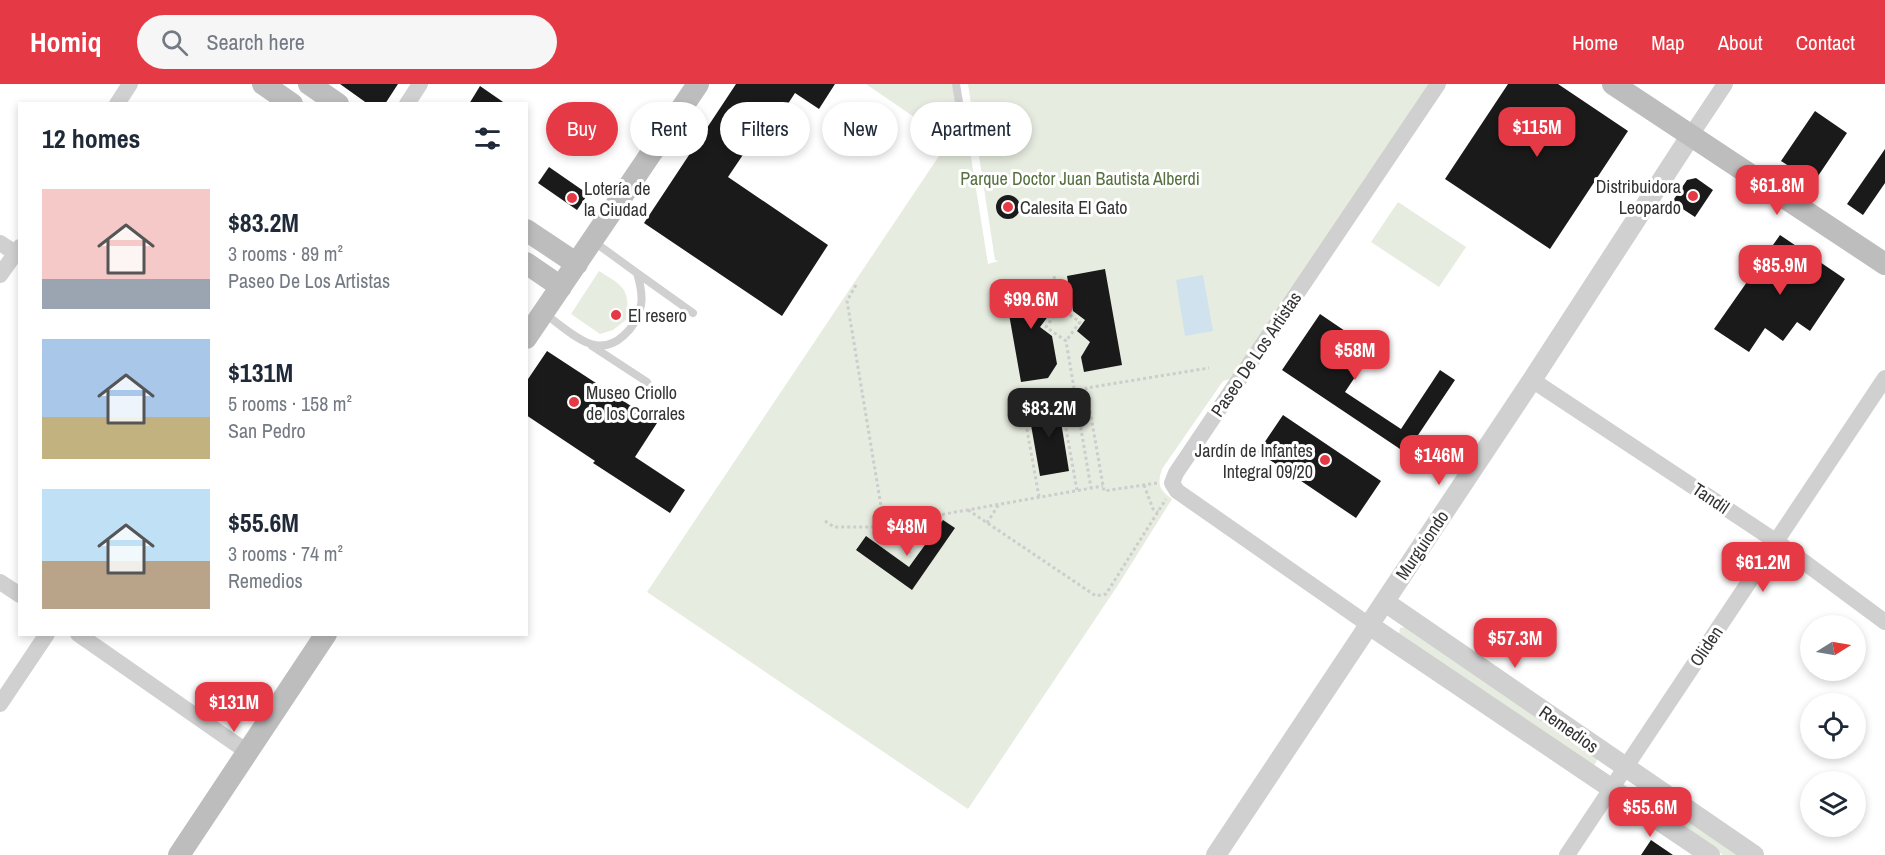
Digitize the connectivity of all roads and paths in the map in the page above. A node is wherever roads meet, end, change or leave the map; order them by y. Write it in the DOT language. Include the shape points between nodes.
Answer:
graph roads {
  1 [pos="130,84"];
  2 [pos="263,84"];
  3 [pos="309,84"];
  4 [pos="420,84"];
  5 [pos="698,84"];
  6 [pos="956,84"];
  7 [pos="1438,84"];
  8 [pos="1613,84"];
  9 [pos="1725,84"];
  10 [pos="118,102"];
  11 [pos="289,102"];
  12 [pos="335,102"];
  13 [pos="408,102"];
  14 [pos="959,102"];
  15 [pos="1691,135"];
  16 [pos="528,231"];
  17 [pos="592,241"];
  18 [pos="0,243"];
  19 [pos="18,252"];
  20 [pos="528,264"];
  21 [pos="577,264"];
  22 [pos="1885,264"];
  23 [pos="637,273"];
  24 [pos="0,275"];
  25 [pos="1054,276"];
  26 [pos="856,285"];
  27 [pos="561,287"];
  28 [pos="1060,308"];
  29 [pos="544,313"];
  30 [pos="693,313"];
  31 [pos="528,335"];
  32 [pos="1066,341"];
  33 [pos="589,344"];
  34 [pos="1209,368"];
  35 [pos="1885,378"];
  36 [pos="1533,380"];
  37 [pos="647,382"];
  38 [pos="1173,484"];
  39 [pos="1144,485"];
  40 [pos="1103,486"];
  41 [pos="1091,488"];
  42 [pos="1077,490"];
  43 [pos="1039,497"];
  44 [pos="999,504"];
  45 [pos="968,510"];
  46 [pos="1158,512"];
  47 [pos="825,521"];
  48 [pos="904,521"];
  49 [pos="987,523"];
  50 [pos="884,524"];
  51 [pos="1777,542"];
  52 [pos="910,557"];
  53 [pos="0,582"];
  54 [pos="18,594"];
  55 [pos="1385,602"];
  56 [pos="1885,622"];
  57 [pos="1369,625"];
  58 [pos="46,636"];
  59 [pos="81,636"];
  60 [pos="325,636"];
  61 [pos="0,704"];
  62 [pos="246,751"];
  63 [pos="1624,767"];
  64 [pos="1610,790"];
  65 [pos="179,855"];
  66 [pos="1216,855"];
  67 [pos="1567,855"];
  68 [pos="1710,855"];
  69 [pos="1754,855"];
  1 -- 10 [label="street"];
  2 -- 11 [label="main road"];
  3 -- 12 [label="main road"];
  4 -- 13 [label="street"];
  5 -- 17 [label="main road"];
  6 -- 14 [label="lane"];
  7 -- 38 [label="street, Paseo De Los Artistas"];
  8 -- 15 [label="main road"];
  9 -- 15 [label="street, Murguiondo"];
  15 -- 22 [label="main road"];
  15 -- 36 [label="street, Murguiondo"];
  16 -- 21 [label="main road"];
  17 -- 21 [label="main road"];
  17 -- 23 [label="lane"];
  18 -- 19 [label="street"];
  19 -- 24 [label="street"];
  20 -- 27 [label="main road"];
  21 -- 27 [label="main road"];
  23 -- 30 [label="lane"];
  23 -- 33 [label="lane" via="640,308 625,335 613,344"];
  25 -- 28 [label="path"];
  26 -- 50 [label="path" via="848,301"];
  27 -- 29 [label="main road"];
  28 -- 32 [label="path" via="1046,327"];
  28 -- 32 [label="path" via="1080,322"];
  29 -- 31 [label="main road"];
  29 -- 33 [label="lane"];
  32 -- 41 [label="path"];
  33 -- 37 [label="lane"];
  34 -- 40 [label="path" via="1086,388"];
  35 -- 51 [label="street, Oliden"];
  36 -- 51 [label="street, Tandil"];
  36 -- 55 [label="street, Murguiondo"];
  38 -- 39 [label="path"];
  38 -- 46 [label="path"];
  38 -- 57 [label="street"];
  39 -- 40 [label="path" via="1104,492"];
  39 -- 46 [label="path" via="1153,509"];
  40 -- 41 [label="path"];
  41 -- 42 [label="path"];
  42 -- 43 [label="path"];
  42 -- 43 [label="path" via="1059,390 1021,396"];
  43 -- 44 [label="path"];
  44 -- 45 [label="path"];
  44 -- 49 [label="path"];
  45 -- 48 [label="path"];
  45 -- 49 [label="path"];
  46 -- 49 [label="path" via="1106,594 1096,596"];
  47 -- 50 [label="path" via="834,527"];
  48 -- 50 [label="path"];
  48 -- 52 [label="path"];
  51 -- 56 [label="street, Tandil"];
  51 -- 63 [label="street, Oliden"];
  53 -- 54 [label="street"];
  55 -- 57 [label="street, Murguiondo"];
  55 -- 63 [label="street, Remedios"];
  57 -- 64 [label="street, Remedios"];
  57 -- 66 [label="street, Murguiondo"];
  58 -- 61 [label="street"];
  59 -- 62 [label="street"];
  60 -- 62 [label="main road"];
  62 -- 65 [label="main road"];
  63 -- 64 [label="street, Oliden"];
  63 -- 69 [label="street, Remedios"];
  64 -- 67 [label="street, Oliden"];
  64 -- 68 [label="street, Remedios"];
}
